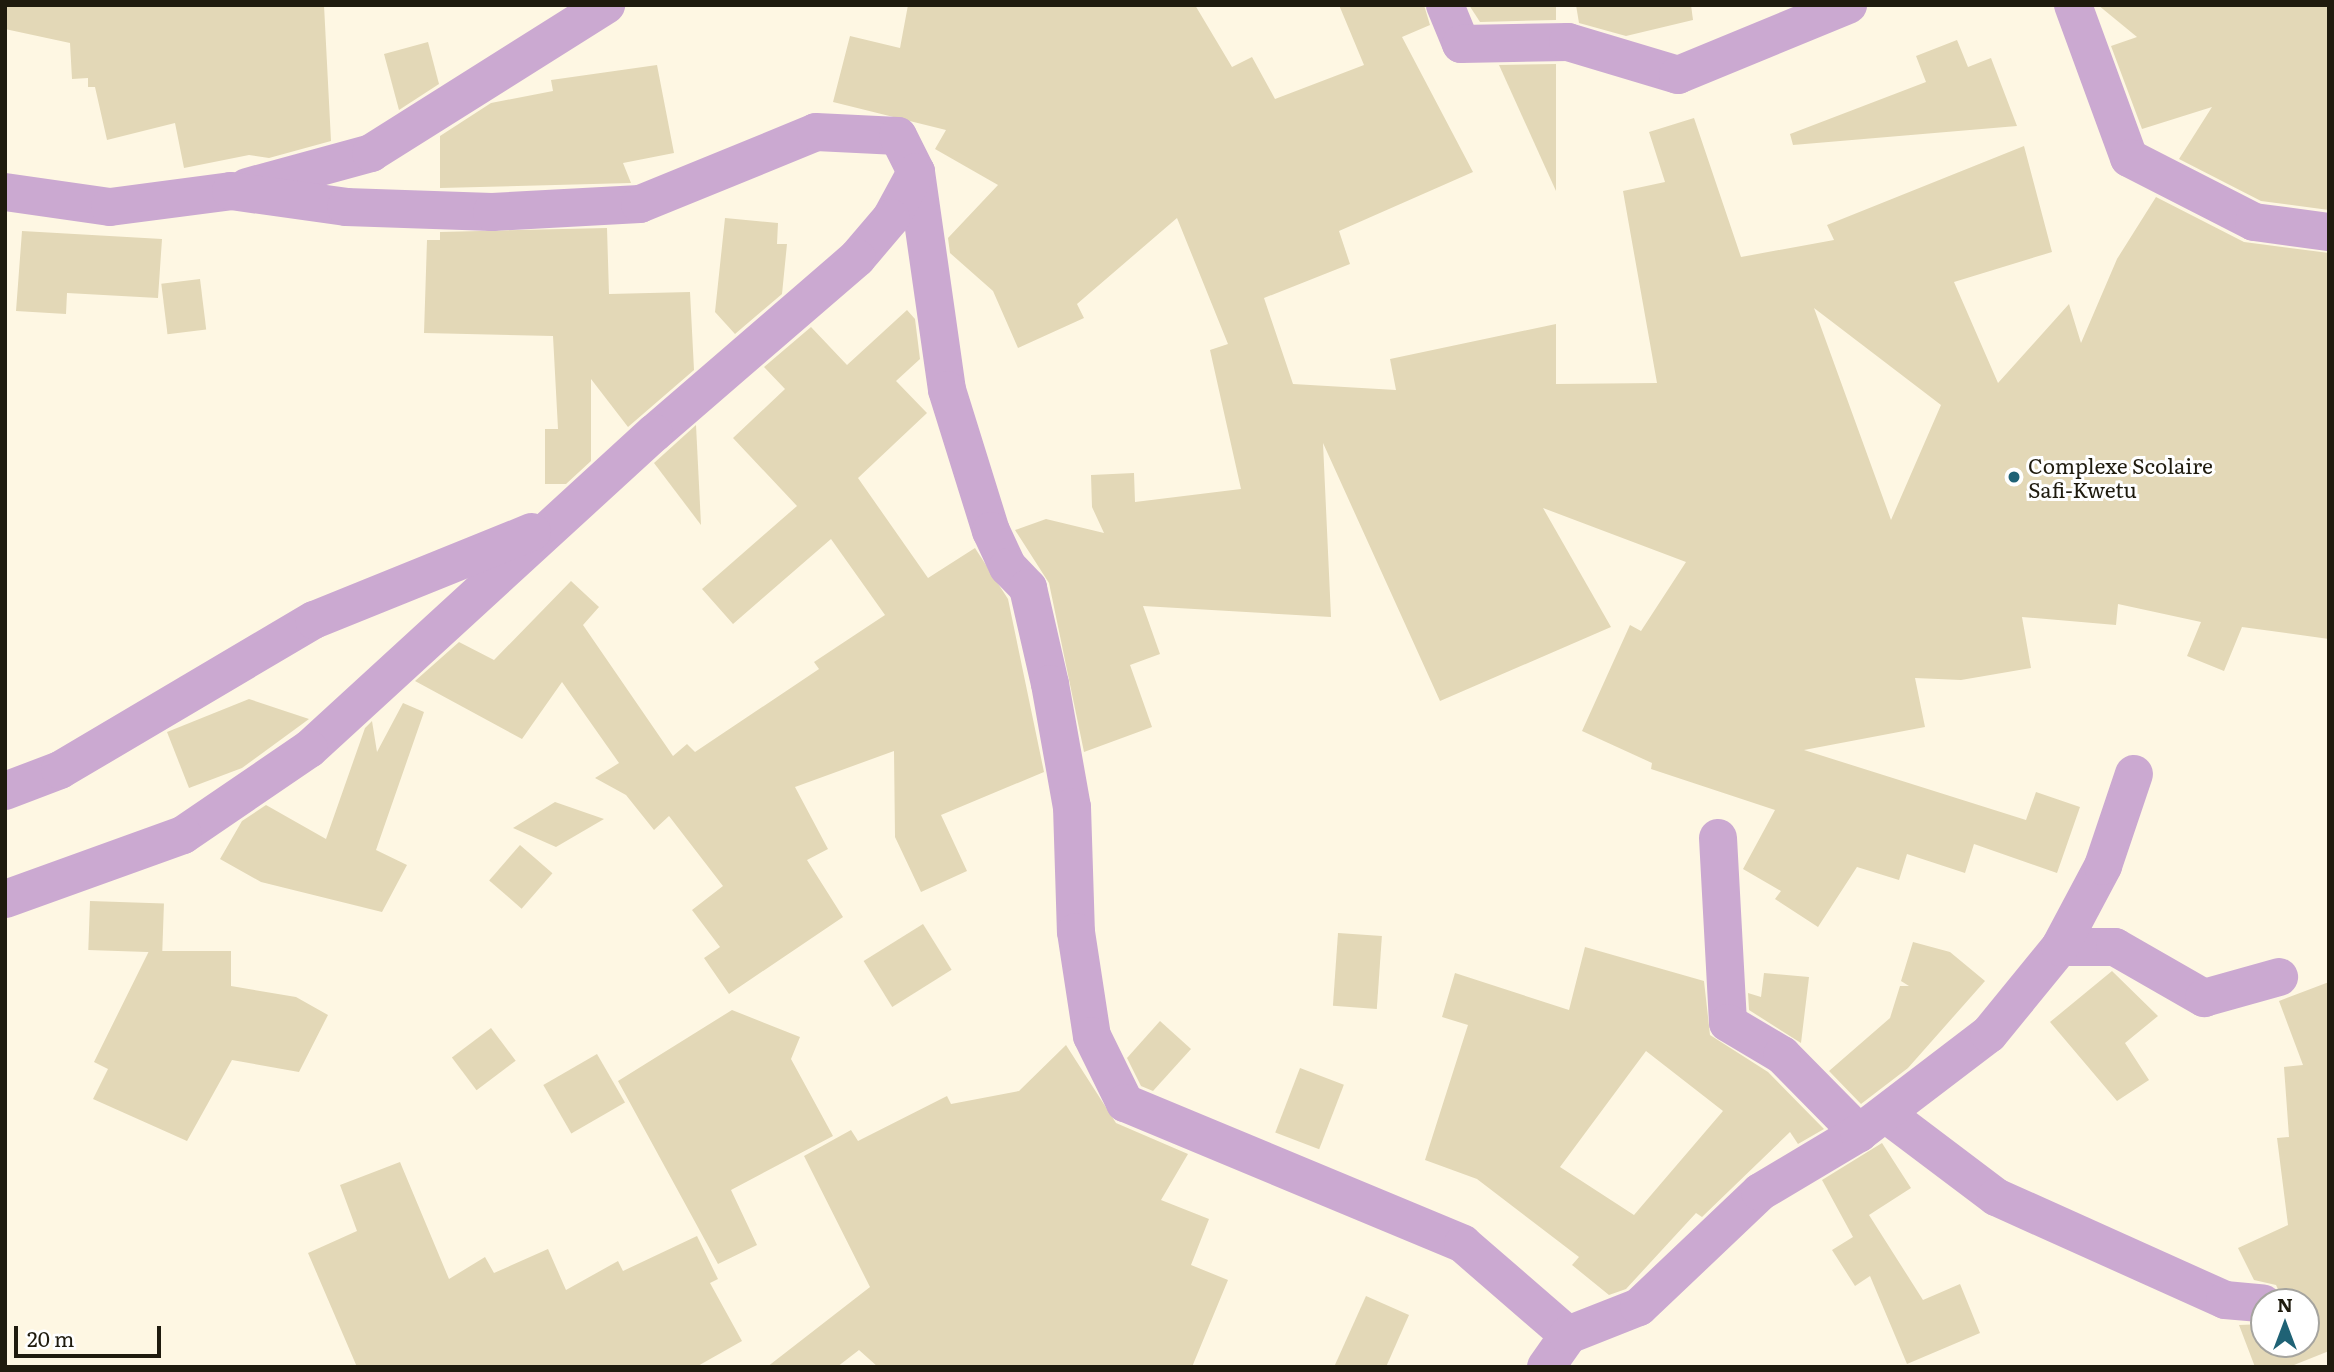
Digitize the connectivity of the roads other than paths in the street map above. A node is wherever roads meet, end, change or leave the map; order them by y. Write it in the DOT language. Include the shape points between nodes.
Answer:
graph roads {
  1 [pos="606,5"];
  2 [pos="1445,5"];
  3 [pos="1848,5"];
  4 [pos="2073,5"];
  5 [pos="916,172"];
  6 [pos="232,191"];
  7 [pos="5,192"];
  8 [pos="2329,232"];
  9 [pos="556,522"];
  10 [pos="2134,774"];
  11 [pos="5,791"];
  12 [pos="1718,838"];
  13 [pos="5,899"];
  14 [pos="2060,947"];
  15 [pos="2279,976"];
  16 [pos="1873,1124"];
  17 [pos="2250,1302"];
  18 [pos="1568,1335"];
  19 [pos="1546,1367"];
  1 -- 6 [label="street" via="371,153"];
  2 -- 3 [label="street" via="1461,44 1568,42 1678,75"];
  4 -- 8 [label="street" via="2129,158 2254,222"];
  5 -- 6 [label="street" via="898,136 816,132 640,204 479,212 346,207"];
  5 -- 9 [label="street" via="891,218 857,258"];
  5 -- 18 [label="street" via="947,390 991,531 1008,568 1028,588 1048,672 1072,807 1076,932 1092,1036 1125,1103 1462,1244"];
  6 -- 7 [label="street" via="110,207"];
  9 -- 11 [label="street" via="314,620 60,770"];
  9 -- 13 [label="street" via="298,756 183,835"];
  10 -- 14 [label="street" via="2103,866"];
  12 -- 16 [label="street" via="1728,1023 1782,1055"];
  14 -- 15 [label="street" via="2115,947 2204,998"];
  14 -- 16 [label="street" via="1989,1034"];
  16 -- 17 [label="street" via="1996,1196 2225,1300"];
  16 -- 18 [label="street" via="1760,1192 1639,1307"];
  18 -- 19 [label="street"];
}
